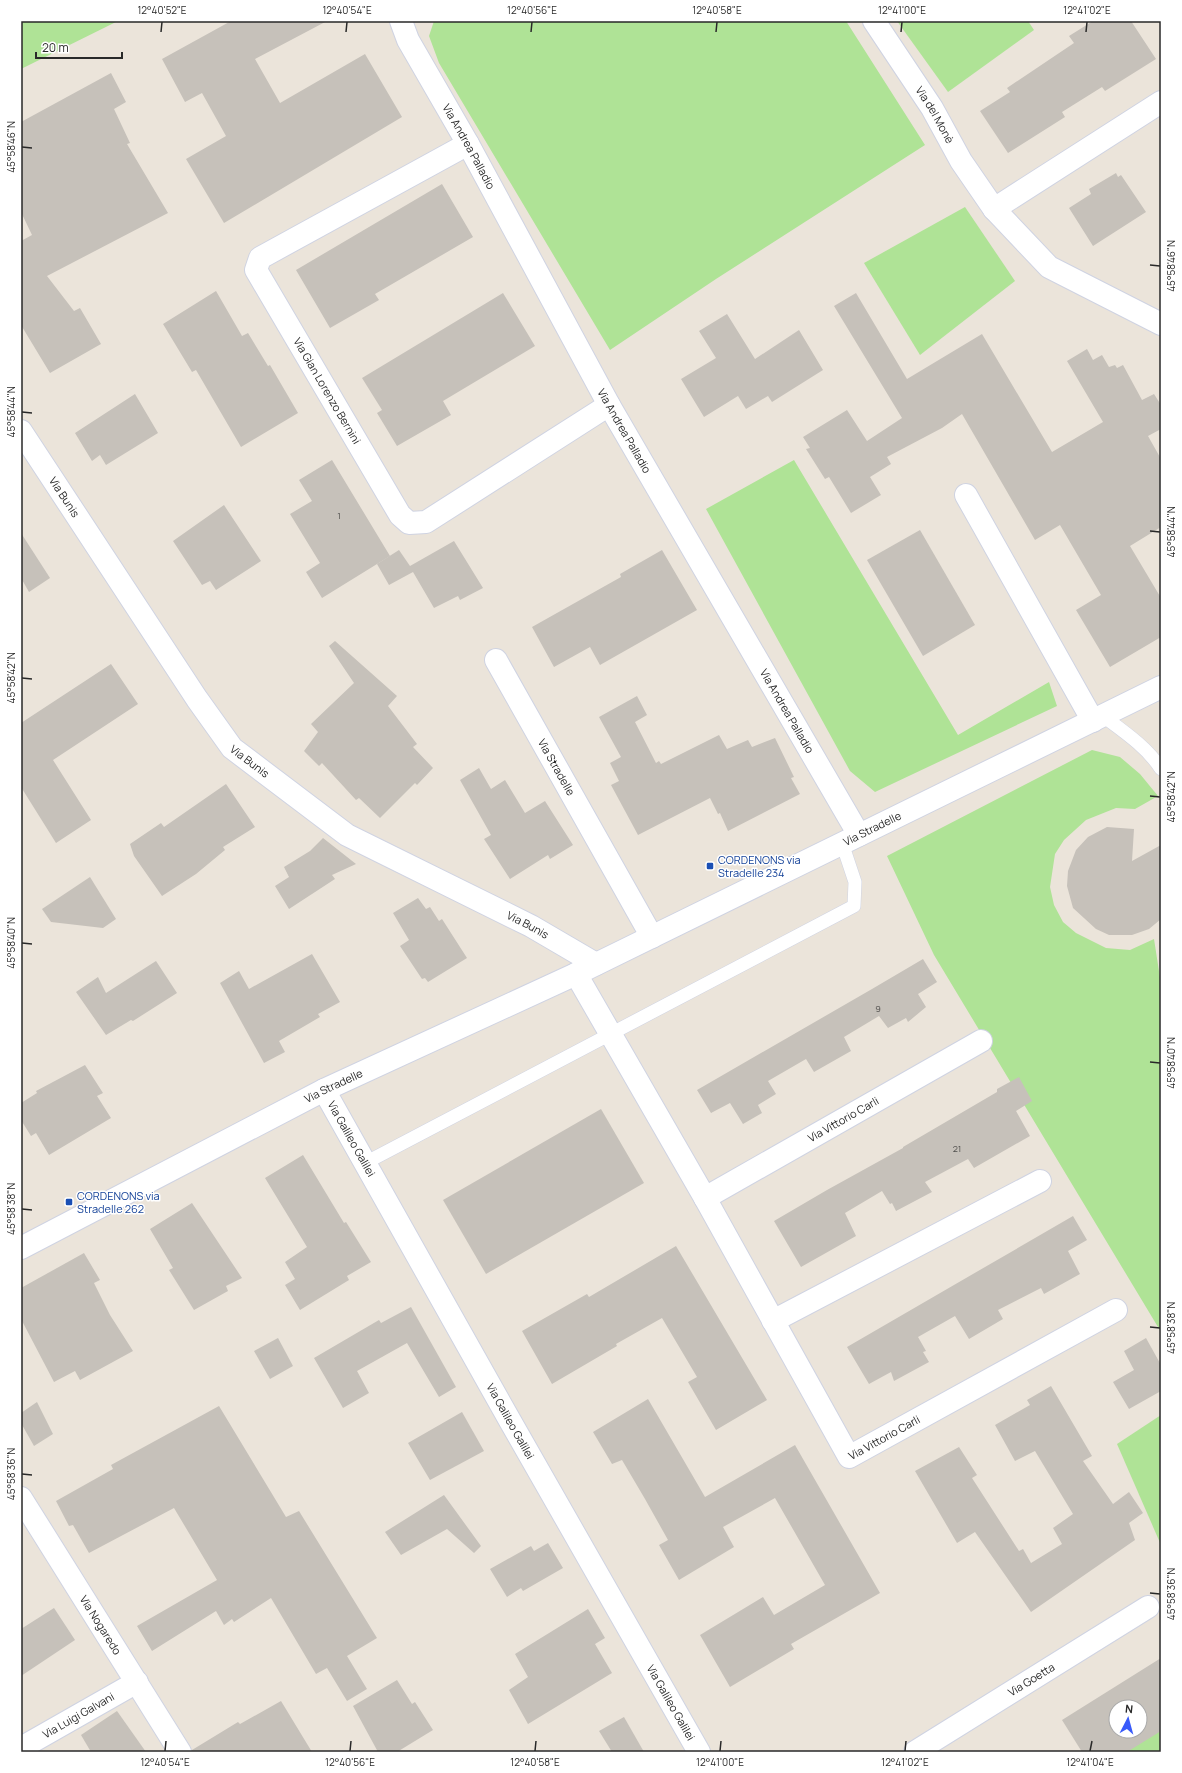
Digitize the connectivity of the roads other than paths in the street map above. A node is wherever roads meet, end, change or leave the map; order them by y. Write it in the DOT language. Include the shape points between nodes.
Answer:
graph roads {
  1 [pos="401,21"];
  2 [pos="874,21"];
  3 [pos="1161,102"];
  4 [pos="468,144"];
  5 [pos="994,209"];
  6 [pos="1161,324"];
  7 [pos="609,405"];
  8 [pos="21,431"];
  9 [pos="966,495"];
  10 [pos="496,660"];
  11 [pos="1161,687"];
  12 [pos="1098,718"];
  13 [pos="1161,769"];
  14 [pos="850,839"];
  15 [pos="652,937"];
  16 [pos="596,964"];
  17 [pos="576,974"];
  18 [pos="611,1035"];
  19 [pos="981,1041"];
  20 [pos="324,1090"];
  21 [pos="365,1163"];
  22 [pos="1040,1181"];
  23 [pos="705,1198"];
  24 [pos="21,1248"];
  25 [pos="1116,1310"];
  26 [pos="773,1321"];
  27 [pos="21,1498"];
  28 [pos="1148,1607"];
  29 [pos="137,1682"];
  30 [pos="21,1748"];
  31 [pos="180,1752"];
  32 [pos="699,1752"];
  33 [pos="915,1752"];
  1 -- 4 [label="street, Via Andrea Palladio" via="408,40"];
  2 -- 5 [label="street, Via del Monè" via="932,108 961,161"];
  3 -- 5 [label="street"];
  4 -- 7 [label="street, Via Andrea Palladio"];
  4 -- 7 [label="street, Via Gian Lorenzo Bernini" via="260,258 256,270 400,515 409,523 426,522"];
  5 -- 6 [label="street, Via del Monè" via="1049,267"];
  7 -- 14 [label="street, Via Andrea Palladio"];
  8 -- 16 [label="street, Via Bunis" via="232,748 347,835 531,926"];
  9 -- 12 [label="street"];
  10 -- 15 [label="street, Via Stradelle"];
  11 -- 12 [label="street, Via Stradelle"];
  12 -- 13 [label="lane" via="1133,739"];
  12 -- 14 [label="street, Via Stradelle"];
  14 -- 15 [label="street, Via Stradelle"];
  14 -- 18 [label="lane" via="855,882 854,906"];
  15 -- 16 [label="street, Via Stradelle"];
  16 -- 17 [label="street, Via Stradelle"];
  17 -- 18 [label="street, Via Vittorio Carli"];
  17 -- 20 [label="street, Via Stradelle"];
  18 -- 21 [label="lane"];
  18 -- 23 [label="street, Via Vittorio Carli"];
  19 -- 23 [label="street, Via Vittorio Carli"];
  20 -- 21 [label="street, Via Galileo Galilei"];
  20 -- 24 [label="street, Via Stradelle"];
  21 -- 32 [label="street, Via Galileo Galilei"];
  22 -- 26 [label="street"];
  23 -- 26 [label="street, Via Vittorio Carli"];
  25 -- 26 [label="street, Via Vittorio Carli" via="849,1457"];
  27 -- 29 [label="street, Via Nogaredo"];
  28 -- 33 [label="street, Via Goetta"];
  29 -- 30 [label="street, Via Luigi Galvani"];
  29 -- 31 [label="street, Via Nogaredo"];
}
